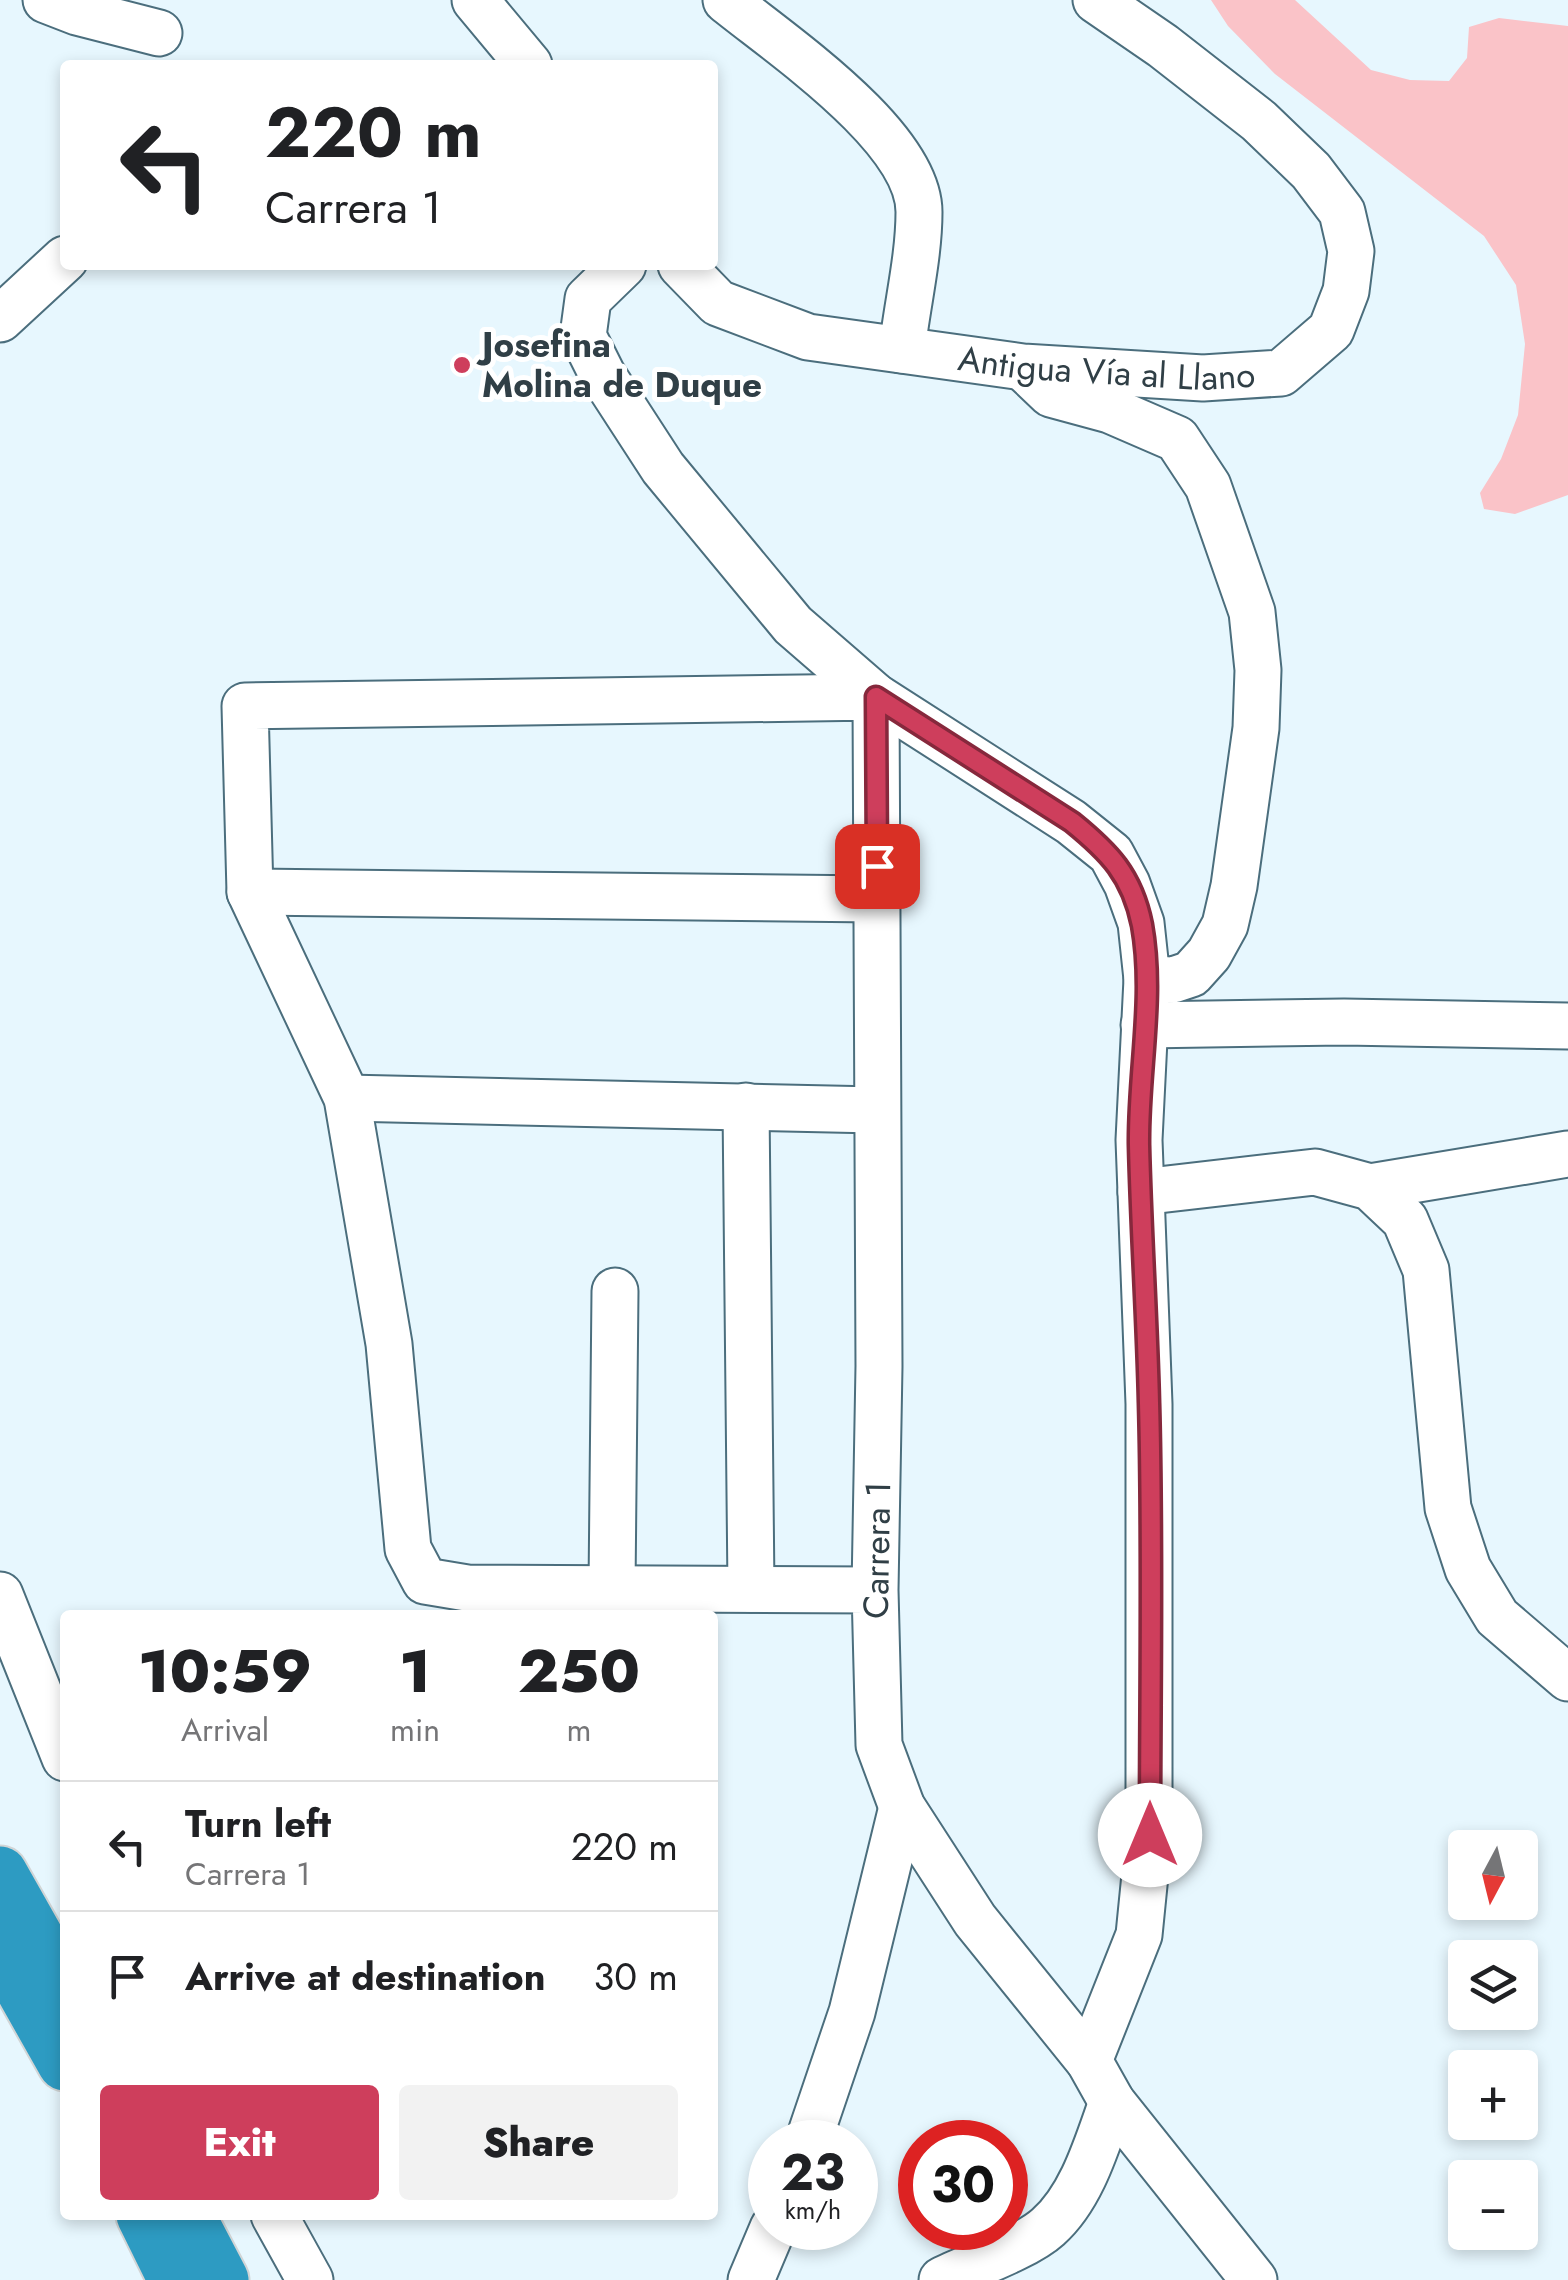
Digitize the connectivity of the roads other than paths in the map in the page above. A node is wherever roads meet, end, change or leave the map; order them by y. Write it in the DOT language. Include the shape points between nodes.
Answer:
graph roads {
  1 [pos="46,0"];
  2 [pos="475,0"];
  3 [pos="726,0"];
  4 [pos="1096,0"];
  5 [pos="157,33"];
  6 [pos="525,60"];
  7 [pos="60,264"];
  8 [pos="618,270"];
  9 [pos="686,270"];
  10 [pos="0,318"];
  11 [pos="902,350"];
  12 [pos="1023,367"];
  13 [pos="876,697"];
  14 [pos="250,892"];
  15 [pos="877,899"];
  16 [pos="1147,979"];
  17 [pos="1144,1025"];
  18 [pos="1568,1026"];
  19 [pos="347,1098"];
  20 [pos="746,1106"];
  21 [pos="876,1110"];
  22 [pos="1568,1154"];
  23 [pos="1370,1187"];
  24 [pos="1140,1192"];
  25 [pos="614,1291"];
  26 [pos="612,1586"];
  27 [pos="751,1589"];
  28 [pos="875,1590"];
  29 [pos="0,1595"];
  30 [pos="1568,1678"];
  31 [pos="60,1745"];
  32 [pos="902,1807"];
  33 [pos="0,1874"];
  34 [pos="0,1948"];
  35 [pos="60,1981"];
  36 [pos="60,2054"];
  37 [pos="1089,2060"];
  38 [pos="1112,2102"];
  39 [pos="815,2120"];
  40 [pos="118,2220"];
  41 [pos="146,2220"];
  42 [pos="190,2220"];
  43 [pos="277,2220"];
  44 [pos="764,2250"];
  45 [pos="142,2280"];
  46 [pos="176,2280"];
  47 [pos="221,2280"];
  48 [pos="310,2280"];
  49 [pos="751,2280"];
  50 [pos="942,2280"];
  51 [pos="1254,2280"];
  1 -- 5 [label="street"];
  2 -- 6 [label="street"];
  3 -- 11 [label="street" via="859,109 909,180 919,208"];
  4 -- 12 [label="street, Antigua Vía al Llano" via="1259,121 1312,171 1342,212 1351,251 1346,291 1331,330 1281,374 1203,378"];
  7 -- 10 [label="street"];
  8 -- 13 [label="street" via="588,298 582,336 602,374 663,468 742,565 793,625"];
  9 -- 11 [label="street, Antigua Vía al Llano" via="718,303 808,337"];
  11 -- 12 [label="street, Antigua Vía al Llano"];
  12 -- 16 [label="street" via="1051,394 1177,438 1208,486 1252,612 1256,728 1225,925 1191,974"];
  13 -- 14 [label="street" via="246,706"];
  13 -- 15 [label="street, Carrera 1"];
  13 -- 16 [label="street" via="1111,854 1141,923"];
  14 -- 15 [label="street"];
  14 -- 19 [label="street"];
  15 -- 21 [label="street, Carrera 1"];
  16 -- 17 [label="street"];
  17 -- 18 [label="street"];
  17 -- 24 [label="street"];
  19 -- 20 [label="street"];
  19 -- 26 [label="street" via="389,1344 408,1550 425,1581 468,1588"];
  20 -- 21 [label="street"];
  20 -- 27 [label="street"];
  21 -- 28 [label="street, Carrera 1"];
  22 -- 23 [label="street"];
  23 -- 24 [label="street" via="1315,1172"];
  23 -- 30 [label="street" via="1405,1220 1426,1270 1448,1508 1468,1569 1497,1617"];
  24 -- 37 [label="street" via="1149,1404 1150,1835 1139,1935"];
  25 -- 26 [label="street"];
  26 -- 27 [label="street"];
  27 -- 28 [label="street"];
  28 -- 32 [label="street, Carrera 1" via="879,1745"];
  29 -- 31 [label="street"];
  32 -- 37 [label="street, Carrera 1" via="974,1920"];
  32 -- 39 [label="street" via="852,2012"];
  33 -- 35 [label="highway"];
  34 -- 36 [label="highway"];
  37 -- 38 [label="street, Carrera 1"];
  38 -- 50 [label="street" via="1095,2151 1046,2230"];
  38 -- 51 [label="street, Carrera 1"];
  40 -- 45 [label="highway"];
  41 -- 46 [label="highway"];
  42 -- 47 [label="highway"];
  43 -- 48 [label="street"];
  44 -- 49 [label="street"];
}
